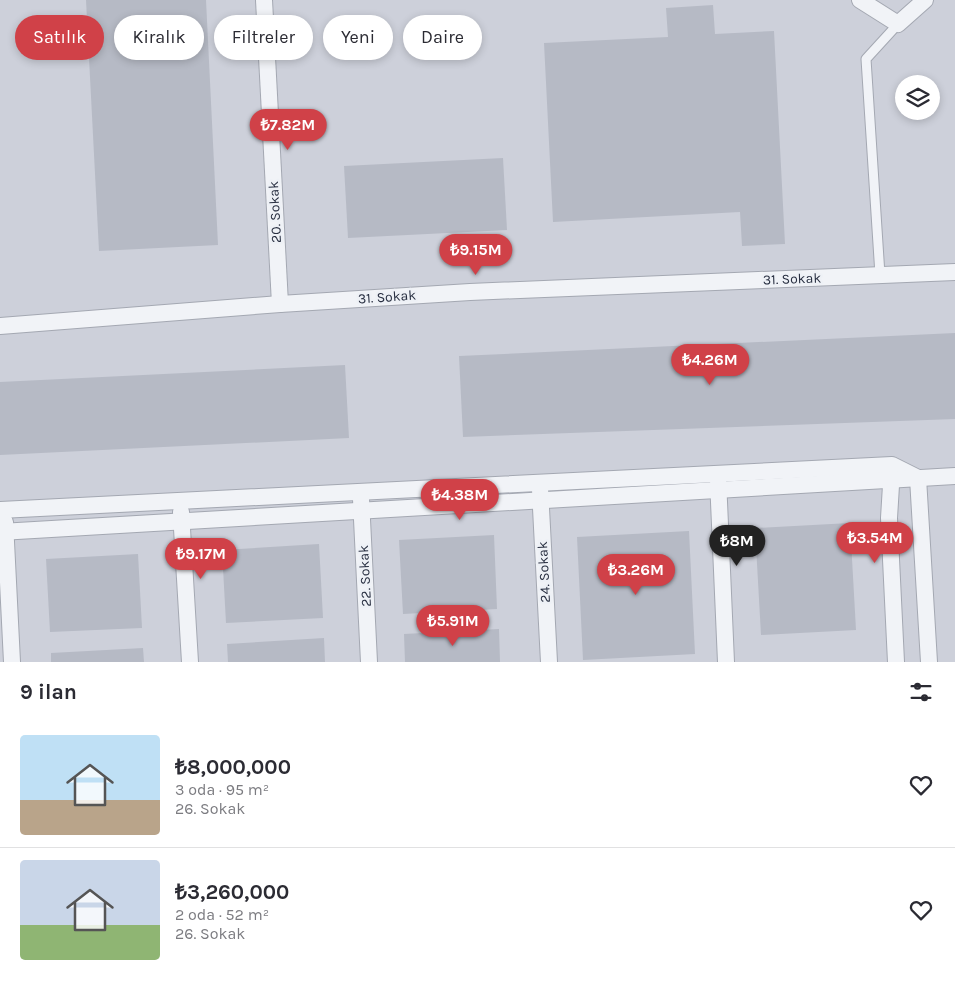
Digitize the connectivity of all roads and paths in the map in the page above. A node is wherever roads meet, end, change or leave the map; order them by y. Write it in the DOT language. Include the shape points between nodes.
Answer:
graph roads {
  1 [pos="264,0"];
  2 [pos="860,0"];
  3 [pos="925,0"];
  4 [pos="898,24"];
  5 [pos="955,272"];
  6 [pos="880,275"];
  7 [pos="280,304"];
  8 [pos="0,326"];
  9 [pos="718,472"];
  10 [pos="892,472"];
  11 [pos="955,476"];
  12 [pos="918,478"];
  13 [pos="540,481"];
  14 [pos="718,490"];
  15 [pos="360,491"];
  16 [pos="180,499"];
  17 [pos="540,500"];
  18 [pos="2,510"];
  19 [pos="361,511"];
  20 [pos="182,522"];
  21 [pos="2,532"];
  22 [pos="12,662"];
  23 [pos="190,662"];
  24 [pos="369,662"];
  25 [pos="549,662"];
  26 [pos="726,662"];
  27 [pos="896,662"];
  28 [pos="929,662"];
  1 -- 7 [label="street, 20. Sokak"];
  2 -- 4 [label="street"];
  3 -- 4 [label="street"];
  4 -- 6 [label="lane" via="866,60"];
  5 -- 6 [label="street, 31. Sokak"];
  6 -- 7 [label="street, 31. Sokak" via="470,292"];
  7 -- 8 [label="street, 31. Sokak"];
  9 -- 10 [label="street"];
  9 -- 13 [label="street"];
  9 -- 14 [label="street"];
  10 -- 12 [label="street"];
  10 -- 14 [label="street"];
  10 -- 27 [label="street" via="889,518"];
  11 -- 12 [label="street"];
  12 -- 28 [label="street"];
  13 -- 15 [label="street"];
  13 -- 17 [label="street, 24. Sokak"];
  14 -- 17 [label="street"];
  14 -- 26 [label="street"];
  15 -- 16 [label="street"];
  15 -- 19 [label="street, 22. Sokak"];
  16 -- 18 [label="street"];
  16 -- 20 [label="street"];
  17 -- 19 [label="street"];
  17 -- 25 [label="street, 24. Sokak"];
  18 -- 21 [label="street"];
  19 -- 20 [label="street"];
  19 -- 24 [label="street, 22. Sokak"];
  20 -- 21 [label="street"];
  20 -- 23 [label="street"];
  21 -- 22 [label="street"];
}
